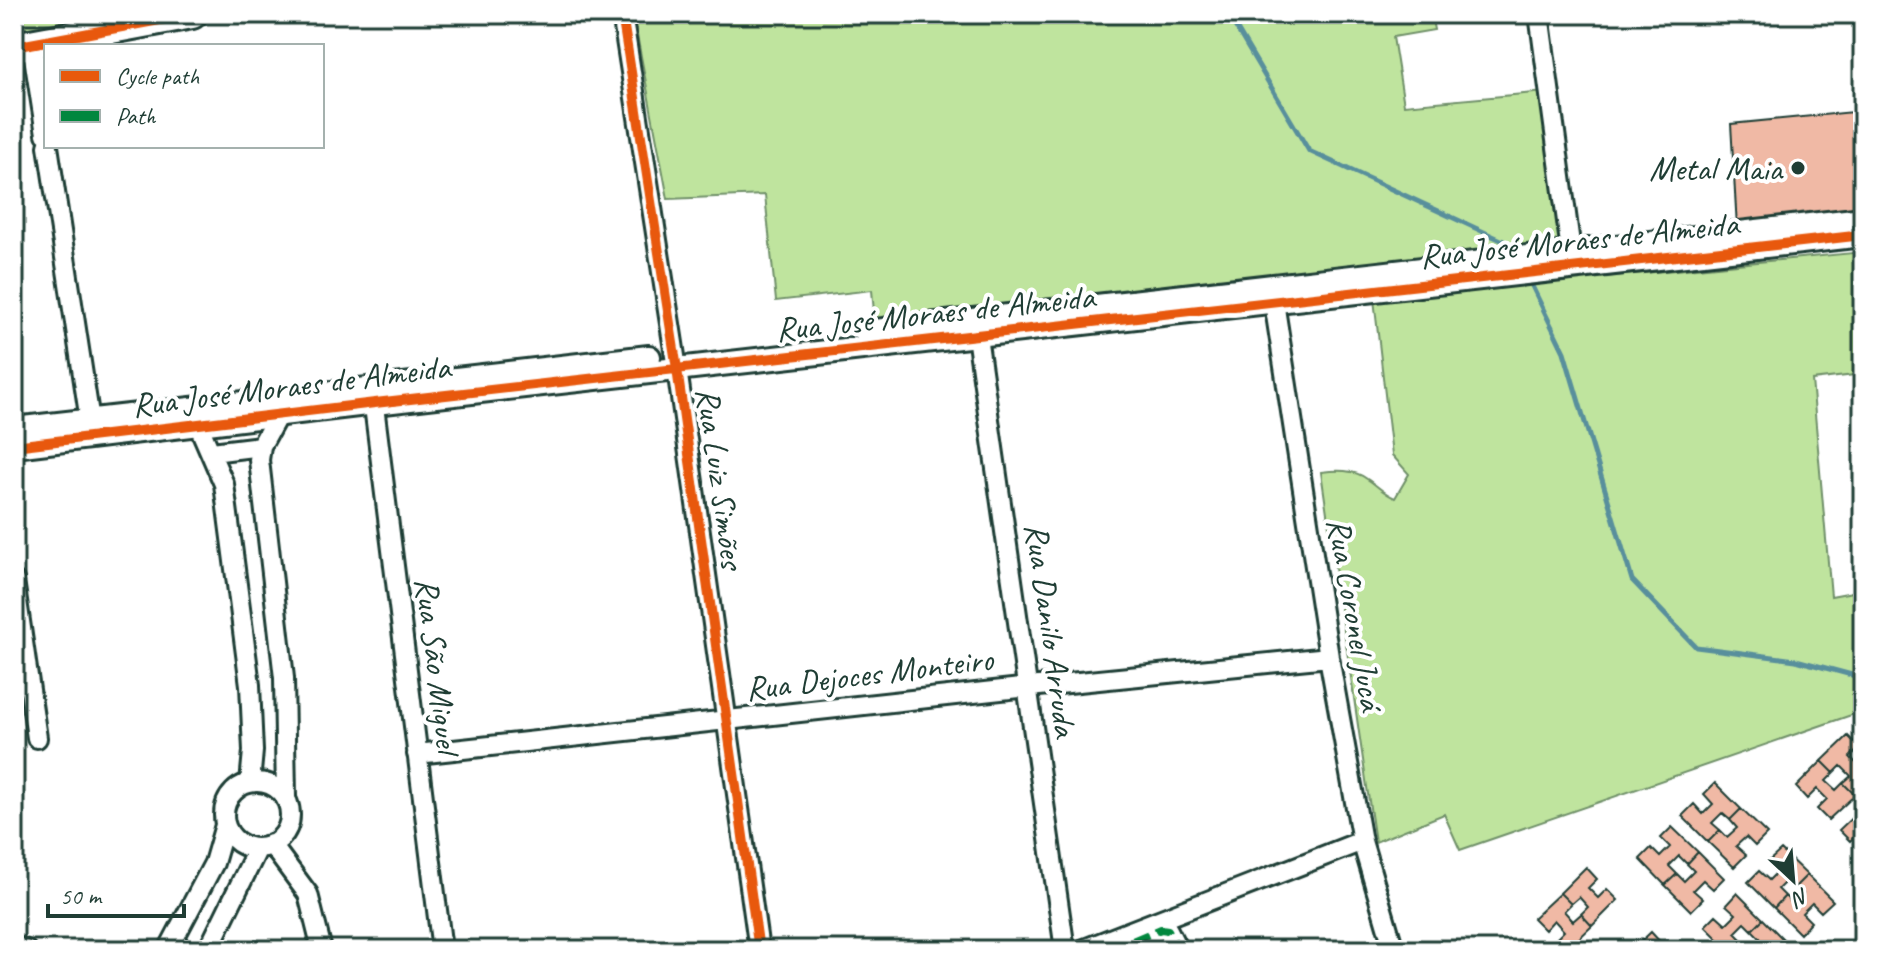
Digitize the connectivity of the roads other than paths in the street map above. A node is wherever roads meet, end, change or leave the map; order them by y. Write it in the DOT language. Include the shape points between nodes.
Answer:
graph roads {
  1 [pos="192,14"];
  2 [pos="622,14"];
  3 [pos="1539,14"];
  4 [pos="23,45"];
  5 [pos="44,126"];
  6 [pos="48,148"];
  7 [pos="1863,219"];
  8 [pos="1816,233"];
  9 [pos="1863,235"];
  10 [pos="1572,260"];
  11 [pos="1272,294"];
  12 [pos="975,327"];
  13 [pos="676,361"];
  14 [pos="373,395"];
  15 [pos="278,415"];
  16 [pos="196,416"];
  17 [pos="14,429"];
  18 [pos="91,429"];
  19 [pos="14,446"];
  20 [pos="261,446"];
  21 [pos="212,452"];
  22 [pos="272,562"];
  23 [pos="236,566"];
  24 [pos="14,580"];
  25 [pos="280,643"];
  26 [pos="245,648"];
  27 [pos="1329,657"];
  28 [pos="1029,687"];
  29 [pos="728,721"];
  30 [pos="37,738"];
  31 [pos="417,754"];
  32 [pos="250,783"];
  33 [pos="286,797"];
  34 [pos="225,825"];
  35 [pos="1362,841"];
  36 [pos="264,846"];
  37 [pos="14,946"];
  38 [pos="26,950"];
  39 [pos="168,950"];
  40 [pos="208,950"];
  41 [pos="322,950"];
  42 [pos="442,950"];
  43 [pos="759,950"];
  44 [pos="1065,950"];
  45 [pos="1082,950"];
  46 [pos="1111,950"];
  47 [pos="1178,950"];
  48 [pos="1394,950"];
  1 -- 4 [label="highway"];
  2 -- 13 [label="street, Rua Luiz Simões"];
  3 -- 10 [label="street"];
  4 -- 5 [label="street"];
  6 -- 18 [label="street"];
  7 -- 8 [label="street, Rua José Moraes de Almeida"];
  8 -- 9 [label="street, Rua José Moraes de Almeida"];
  8 -- 10 [label="street, Rua José Moraes de Almeida"];
  10 -- 11 [label="street, Rua José Moraes de Almeida"];
  11 -- 12 [label="street, Rua José Moraes de Almeida"];
  11 -- 27 [label="street, Rua Coronel Jucá"];
  12 -- 13 [label="street, Rua José Moraes de Almeida"];
  12 -- 28 [label="street, Rua Danilo Arruda"];
  13 -- 14 [label="street, Rua José Moraes de Almeida"];
  13 -- 29 [label="street, Rua Luiz Simões"];
  14 -- 15 [label="street, Rua José Moraes de Almeida"];
  14 -- 16 [label="street, Rua José Moraes de Almeida"];
  14 -- 31 [label="street, Rua São Miguel"];
  15 -- 16 [label="street, Rua José Moraes de Almeida"];
  15 -- 20 [label="street"];
  16 -- 18 [label="street, Rua José Moraes de Almeida"];
  16 -- 21 [label="street"];
  17 -- 18 [label="street, Rua José Moraes de Almeida"];
  18 -- 19 [label="street, Rua José Moraes de Almeida"];
  20 -- 21 [label="street"];
  20 -- 22 [label="street" via="260,478"];
  21 -- 23 [label="street" via="224,484"];
  22 -- 23 [label="street"];
  22 -- 25 [label="street"];
  23 -- 26 [label="street"];
  24 -- 30 [label="street"];
  25 -- 26 [label="street"];
  25 -- 33 [label="street"];
  26 -- 32 [label="street" via="253,751"];
  27 -- 28 [label="street, Rua Dejoces Monteiro"];
  27 -- 35 [label="street, Rua Coronel Jucá"];
  28 -- 29 [label="street, Rua Dejoces Monteiro"];
  28 -- 44 [label="street, Rua Danilo Arruda"];
  29 -- 31 [label="street, Rua Dejoces Monteiro"];
  29 -- 43 [label="street, Rua Luiz Simões"];
  31 -- 42 [label="street, Rua São Miguel"];
  32 -- 33 [label="street" via="263,782"];
  32 -- 34 [label="street" via="228,799"];
  33 -- 36 [label="street" via="289,824 282,836"];
  34 -- 36 [label="street" via="244,845"];
  34 -- 39 [label="street" via="214,863"];
  35 -- 45 [label="street"];
  35 -- 48 [label="street, Rua Coronel Jucá"];
  36 -- 40 [label="street"];
  36 -- 41 [label="street" via="308,894"];
  37 -- 38 [label="street"];
  46 -- 47 [label="street" via="1161,929 1168,930"];
}
